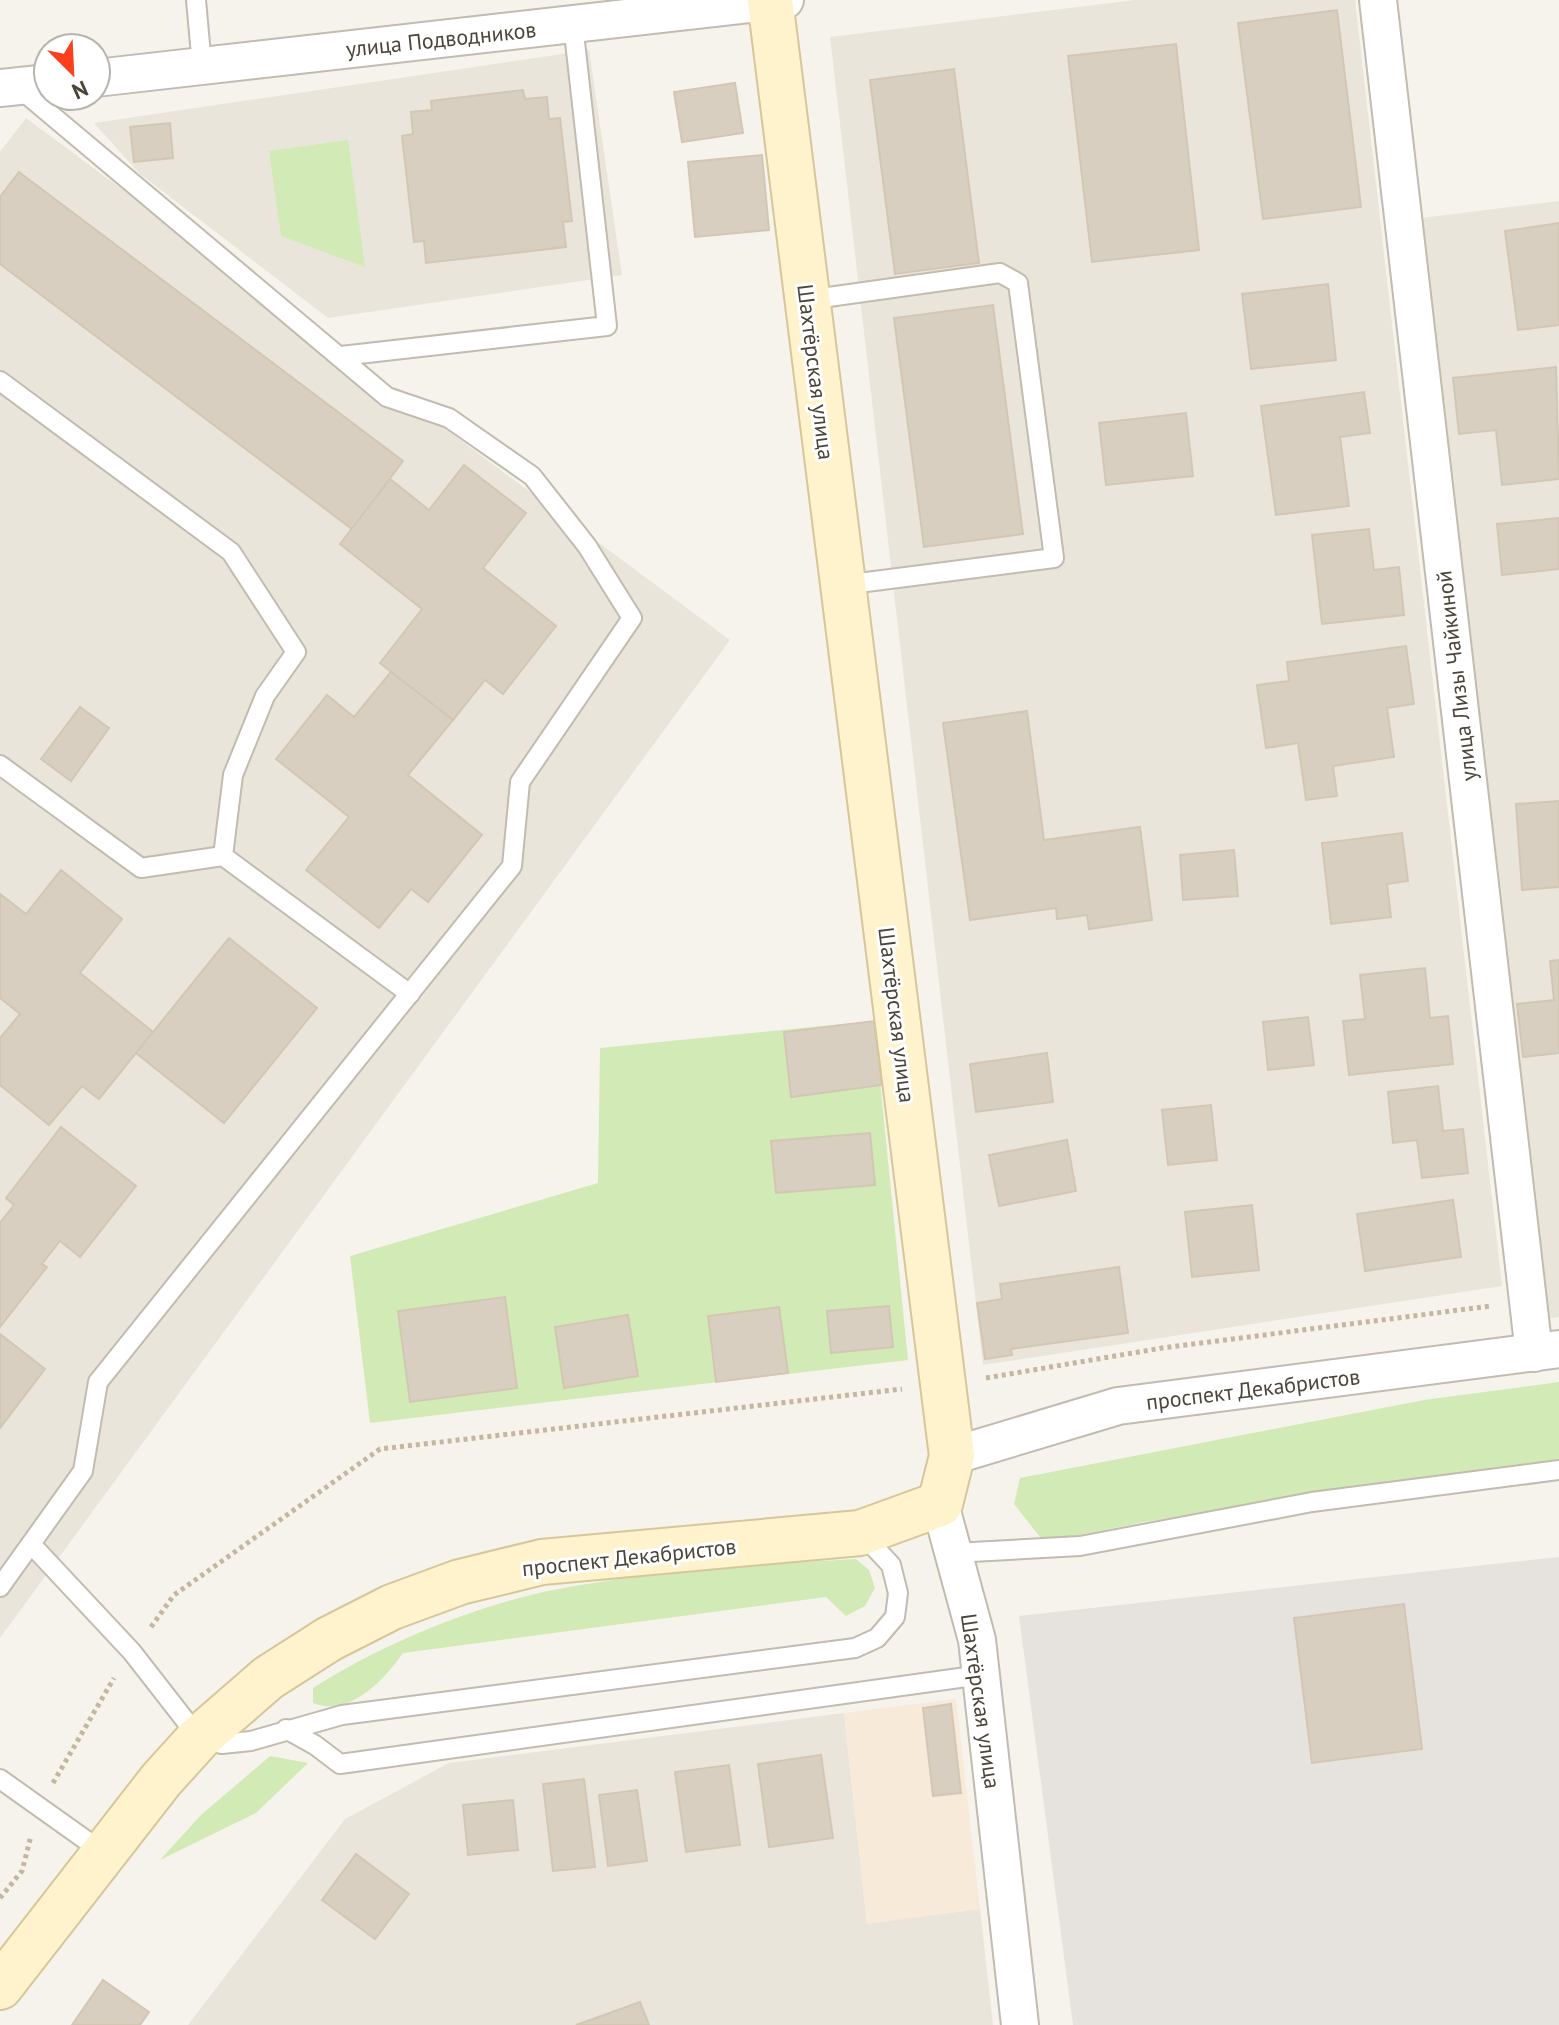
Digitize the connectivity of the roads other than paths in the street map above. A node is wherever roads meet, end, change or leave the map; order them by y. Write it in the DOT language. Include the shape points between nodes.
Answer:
graph roads {
  1 [pos="196,0"];
  2 [pos="1378,0"];
  3 [pos="775,1"];
  4 [pos="573,24"];
  5 [pos="202,66"];
  6 [pos="112,76"];
  7 [pos="22,86"];
  8 [pos="807,300"];
  9 [pos="341,356"];
  10 [pos="0,381"];
  11 [pos="843,585"];
  12 [pos="0,765"];
  13 [pos="223,856"];
  14 [pos="410,994"];
  15 [pos="1546,1351"];
  16 [pos="952,1456"];
  17 [pos="1559,1470"];
  18 [pos="940,1504"];
  19 [pos="860,1533"];
  20 [pos="31,1544"];
  21 [pos="954,1553"];
  22 [pos="0,1587"];
  23 [pos="981,1675"];
  24 [pos="286,1729"];
  25 [pos="199,1738"];
  26 [pos="0,1779"];
  27 [pos="104,1853"];
  28 [pos="0,1987"];
  29 [pos="1020,2025"];
  1 -- 5 [label="lane"];
  2 -- 15 [label="street, улица Лизы Чайкиной" via="1528,1301"];
  3 -- 4 [label="street, улица Подводников"];
  3 -- 8 [label="main road, Шахтёрская улица"];
  4 -- 5 [label="street, улица Подводников"];
  4 -- 9 [label="lane" via="607,326"];
  5 -- 6 [label="street, улица Подводников"];
  7 -- 9 [label="lane"];
  8 -- 11 [label="main road, Шахтёрская улица"];
  8 -- 11 [label="lane" via="1000,273 1018,283 1054,558"];
  9 -- 14 [label="lane" via="387,397 449,418 532,476 587,546 632,618 520,782 512,866"];
  10 -- 13 [label="lane" via="231,552 296,652 265,696 233,775"];
  11 -- 16 [label="main road, Шахтёрская улица"];
  12 -- 13 [label="lane" via="141,868"];
  13 -- 14 [label="lane"];
  14 -- 20 [label="lane" via="98,1382 83,1471"];
  15 -- 16 [label="street, проспект Декабристов" via="1118,1406"];
  16 -- 18 [label="main road, Шахтёрская улица"];
  17 -- 21 [label="lane" via="1312,1502 1080,1546"];
  18 -- 19 [label="main road, проспект Декабристов"];
  18 -- 21 [label="street, Шахтёрская улица"];
  19 -- 24 [label="lane" via="891,1565 898,1593 895,1617 877,1638 855,1648 342,1715"];
  19 -- 25 [label="main road, проспект Декабристов" via="542,1562 460,1582 392,1607 329,1639 268,1678"];
  20 -- 22 [label="lane"];
  20 -- 25 [label="lane" via="132,1652"];
  21 -- 23 [label="street, Шахтёрская улица"];
  23 -- 24 [label="lane" via="340,1764"];
  23 -- 29 [label="street, Шахтёрская улица"];
  24 -- 25 [label="lane" via="222,1744"];
  25 -- 27 [label="main road, проспект Декабристов"];
  26 -- 27 [label="lane"];
  27 -- 28 [label="main road, проспект Декабристов"];
}
